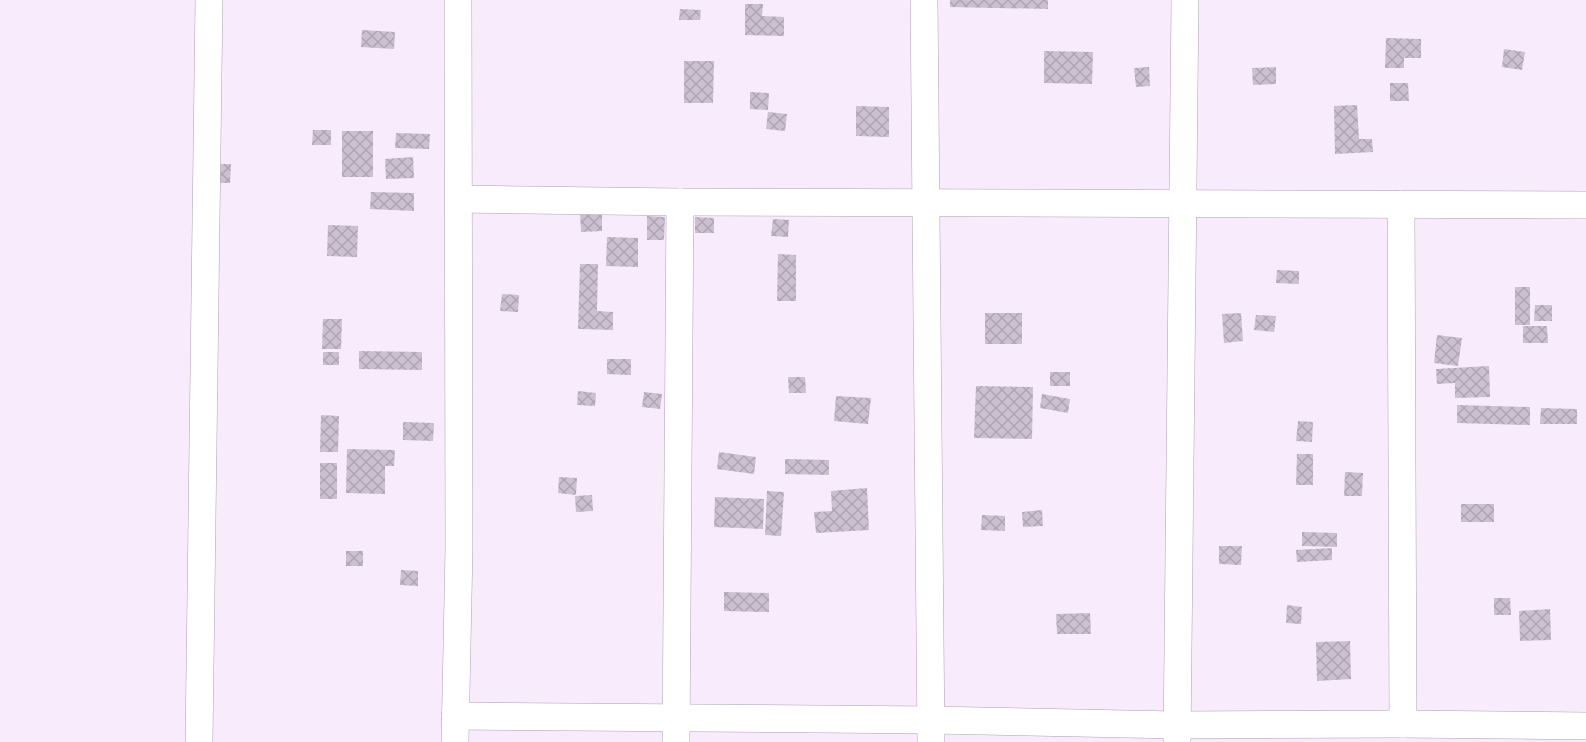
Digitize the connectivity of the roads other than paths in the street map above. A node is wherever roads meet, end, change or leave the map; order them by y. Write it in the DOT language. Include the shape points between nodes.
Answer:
graph roads {
  1 [pos="209,0"];
  2 [pos="458,0"];
  3 [pos="924,0"];
  4 [pos="1185,0"];
  5 [pos="459,199"];
  6 [pos="680,202"];
  7 [pos="925,202"];
  8 [pos="1401,204"];
  9 [pos="1184,205"];
  10 [pos="1586,205"];
  11 [pos="1403,724"];
  12 [pos="1586,726"];
  13 [pos="455,729"];
  14 [pos="676,730"];
  15 [pos="931,731"];
  16 [pos="1177,734"];
  17 [pos="200,742"];
  1 -- 17 [label="street"];
  2 -- 5 [label="street"];
  3 -- 7 [label="street"];
  4 -- 9 [label="street"];
  5 -- 6 [label="street"];
  5 -- 13 [label="street"];
  6 -- 7 [label="street"];
  6 -- 14 [label="street"];
  7 -- 9 [label="street"];
  7 -- 15 [label="street"];
  8 -- 9 [label="street"];
  8 -- 10 [label="street"];
  8 -- 11 [label="street"];
  9 -- 16 [label="street"];
  11 -- 12 [label="street"];
  11 -- 16 [label="street"];
  13 -- 14 [label="street"];
  14 -- 15 [label="street"];
  15 -- 16 [label="street"];
}
